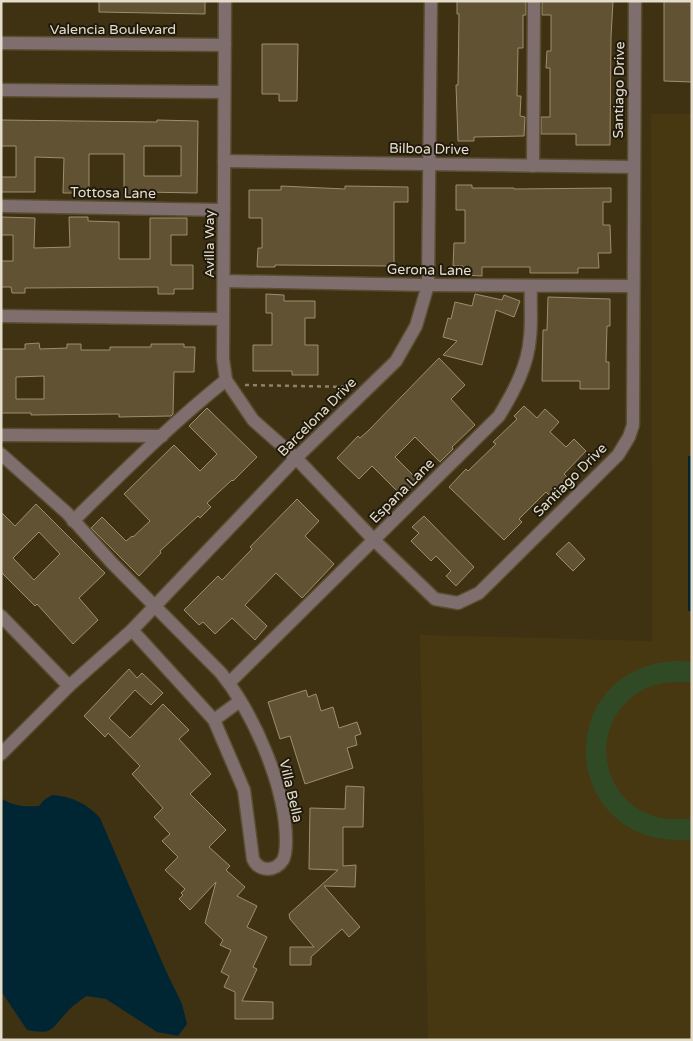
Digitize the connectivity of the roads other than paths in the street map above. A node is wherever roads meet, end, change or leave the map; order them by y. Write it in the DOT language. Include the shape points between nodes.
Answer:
graph roads {
  1 [pos="225,1"];
  2 [pos="430,1"];
  3 [pos="534,1"];
  4 [pos="635,1"];
  5 [pos="1,43"];
  6 [pos="224,45"];
  7 [pos="1,90"];
  8 [pos="224,92"];
  9 [pos="224,161"];
  10 [pos="428,164"];
  11 [pos="533,166"];
  12 [pos="633,167"];
  13 [pos="1,206"];
  14 [pos="224,210"];
  15 [pos="224,281"];
  16 [pos="428,285"];
  17 [pos="530,286"];
  18 [pos="633,286"];
  19 [pos="1,316"];
  20 [pos="223,319"];
  21 [pos="226,380"];
  22 [pos="1,435"];
  23 [pos="162,436"];
  24 [pos="1,454"];
  25 [pos="296,458"];
  26 [pos="74,521"];
  27 [pos="374,540"];
  28 [pos="156,605"];
  29 [pos="1,616"];
  30 [pos="132,630"];
  31 [pos="229,683"];
  32 [pos="69,686"];
  33 [pos="240,701"];
  34 [pos="214,720"];
  35 [pos="1,754"];
  1 -- 6 [label="street, Avilla Way"];
  2 -- 10 [label="street, Barcelona Drive"];
  3 -- 11 [label="street"];
  4 -- 12 [label="street, Santiago Drive"];
  5 -- 6 [label="street, Valencia Boulevard"];
  6 -- 8 [label="street, Avilla Way"];
  7 -- 8 [label="street"];
  8 -- 9 [label="street, Avilla Way"];
  9 -- 10 [label="street, Bilboa Drive"];
  9 -- 14 [label="street, Avilla Way"];
  10 -- 11 [label="street, Bilboa Drive"];
  10 -- 16 [label="street, Barcelona Drive"];
  11 -- 12 [label="street, Bilboa Drive"];
  12 -- 18 [label="street, Santiago Drive"];
  13 -- 14 [label="street, Tottosa Lane"];
  14 -- 15 [label="street, Avilla Way"];
  15 -- 16 [label="street, Gerona Lane"];
  15 -- 20 [label="street, Avilla Way"];
  16 -- 17 [label="street, Gerona Lane"];
  16 -- 25 [label="street, Barcelona Drive" via="416,326 396,361"];
  17 -- 18 [label="street, Gerona Lane"];
  17 -- 27 [label="street, Espana Lane" via="530,337 525,363 499,416"];
  18 -- 27 [label="street, Santiago Drive" via="633,425 629,437 618,455 479,593 458,603 435,599"];
  19 -- 20 [label="street"];
  20 -- 21 [label="street, Avilla Way" via="222,359"];
  21 -- 23 [label="street"];
  21 -- 25 [label="street, Avilla Way" via="253,420"];
  22 -- 23 [label="street"];
  23 -- 26 [label="street"];
  24 -- 26 [label="street, Villa Bella"];
  25 -- 27 [label="street, Santiago Drive"];
  25 -- 28 [label="street, Barcelona Drive"];
  26 -- 28 [label="street, Villa Bella"];
  27 -- 31 [label="street, Espana Lane"];
  28 -- 30 [label="street, Barcelona Drive"];
  28 -- 31 [label="street, Villa Bella"];
  29 -- 32 [label="street"];
  30 -- 32 [label="street, Barcelona Drive"];
  30 -- 34 [label="street, Villa Bella"];
  31 -- 33 [label="street, Villa Bella"];
  32 -- 35 [label="street, Barcelona Drive"];
  33 -- 34 [label="street"];
  33 -- 34 [label="street, Villa Bella" via="263,742 282,804 286,851 283,859 272,869 260,867 253,859 244,790"];
}
